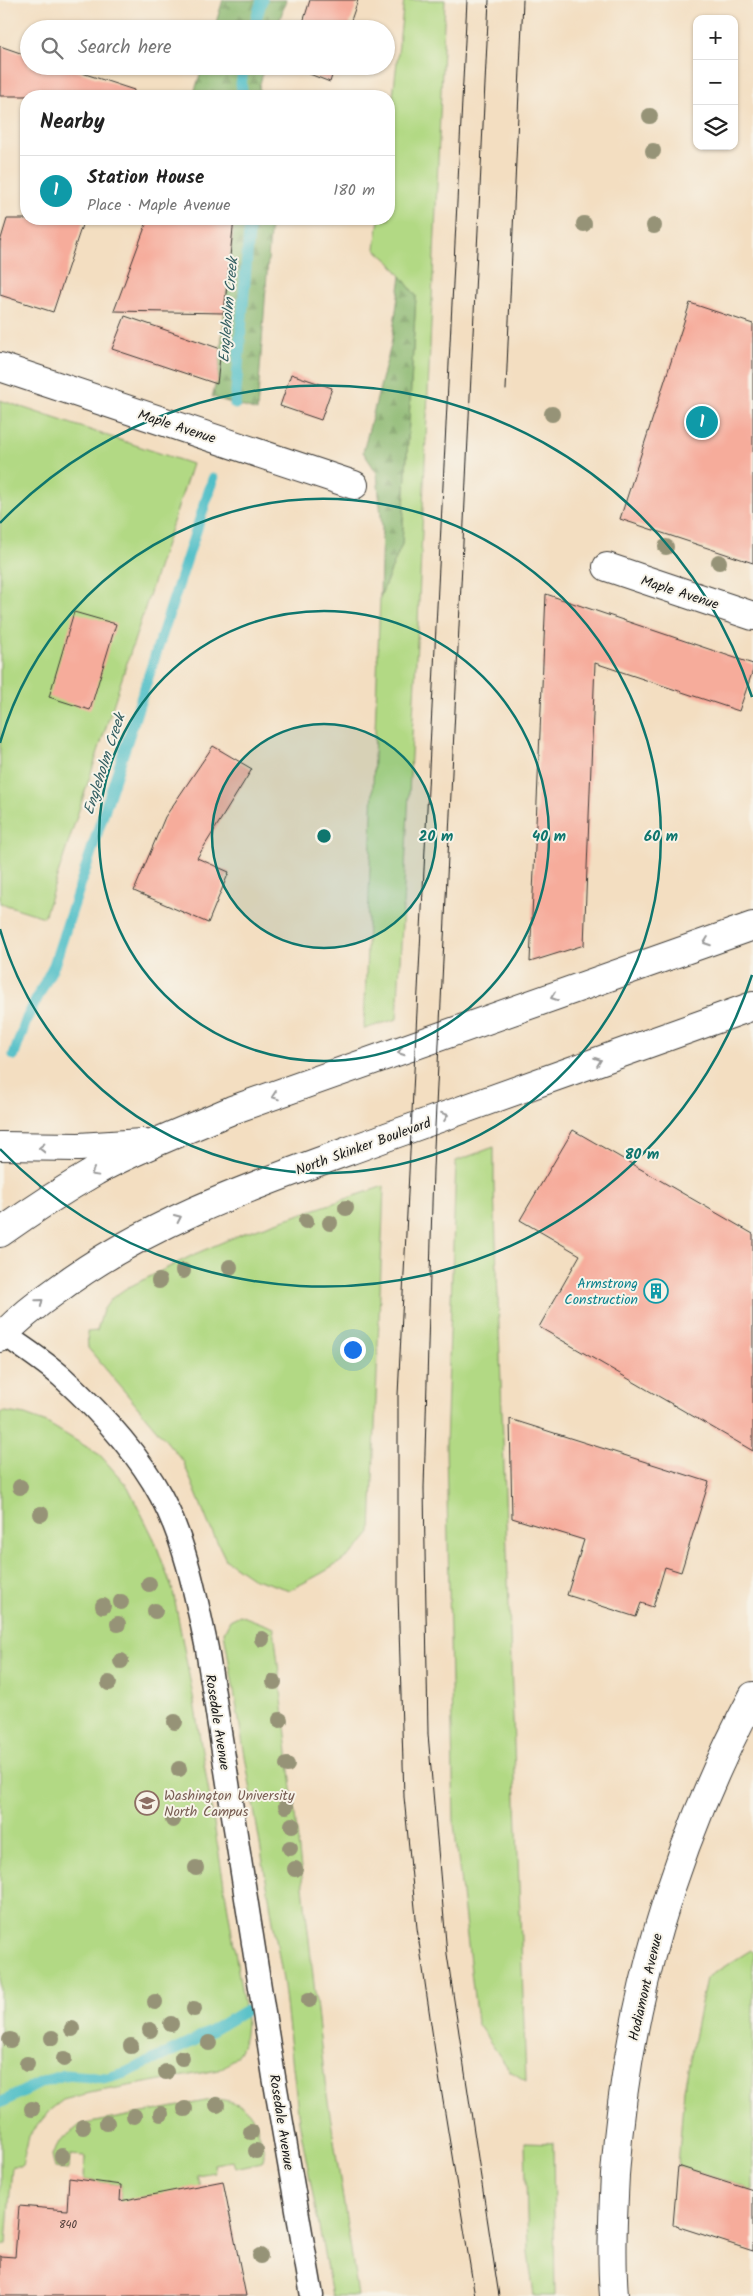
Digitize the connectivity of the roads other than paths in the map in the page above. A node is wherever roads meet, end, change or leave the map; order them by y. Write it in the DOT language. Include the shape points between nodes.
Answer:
graph roads {
  1 [pos="0,367"];
  2 [pos="354,485"];
  3 [pos="607,568"];
  4 [pos="753,616"];
  5 [pos="753,926"];
  6 [pos="753,1006"];
  7 [pos="161,1140"];
  8 [pos="0,1146"];
  9 [pos="0,1234"];
  10 [pos="1,1335"];
  11 [pos="753,1696"];
  12 [pos="312,2296"];
  13 [pos="614,2296"];
  1 -- 2 [label="main road, Maple Avenue"];
  3 -- 4 [label="main road, Maple Avenue"];
  5 -- 7 [label="main road, one-way" via="232,1110"];
  10 -- 6 [label="main road, North Skinker Boulevard, one-way" via="88,1267 148,1231 213,1202"];
  7 -- 8 [label="main road, one-way" via="79,1147"];
  7 -- 9 [label="main road, one-way" via="97,1171 42,1203"];
  10 -- 12 [label="lane, Rosedale Avenue" via="61,1376 111,1426 161,1496 182,1547 195,1591 206,1649"];
  11 -- 13 [label="main road, Hodiamont Avenue" via="699,1812 671,1883 649,1957 618,2127 613,2206"];
}
